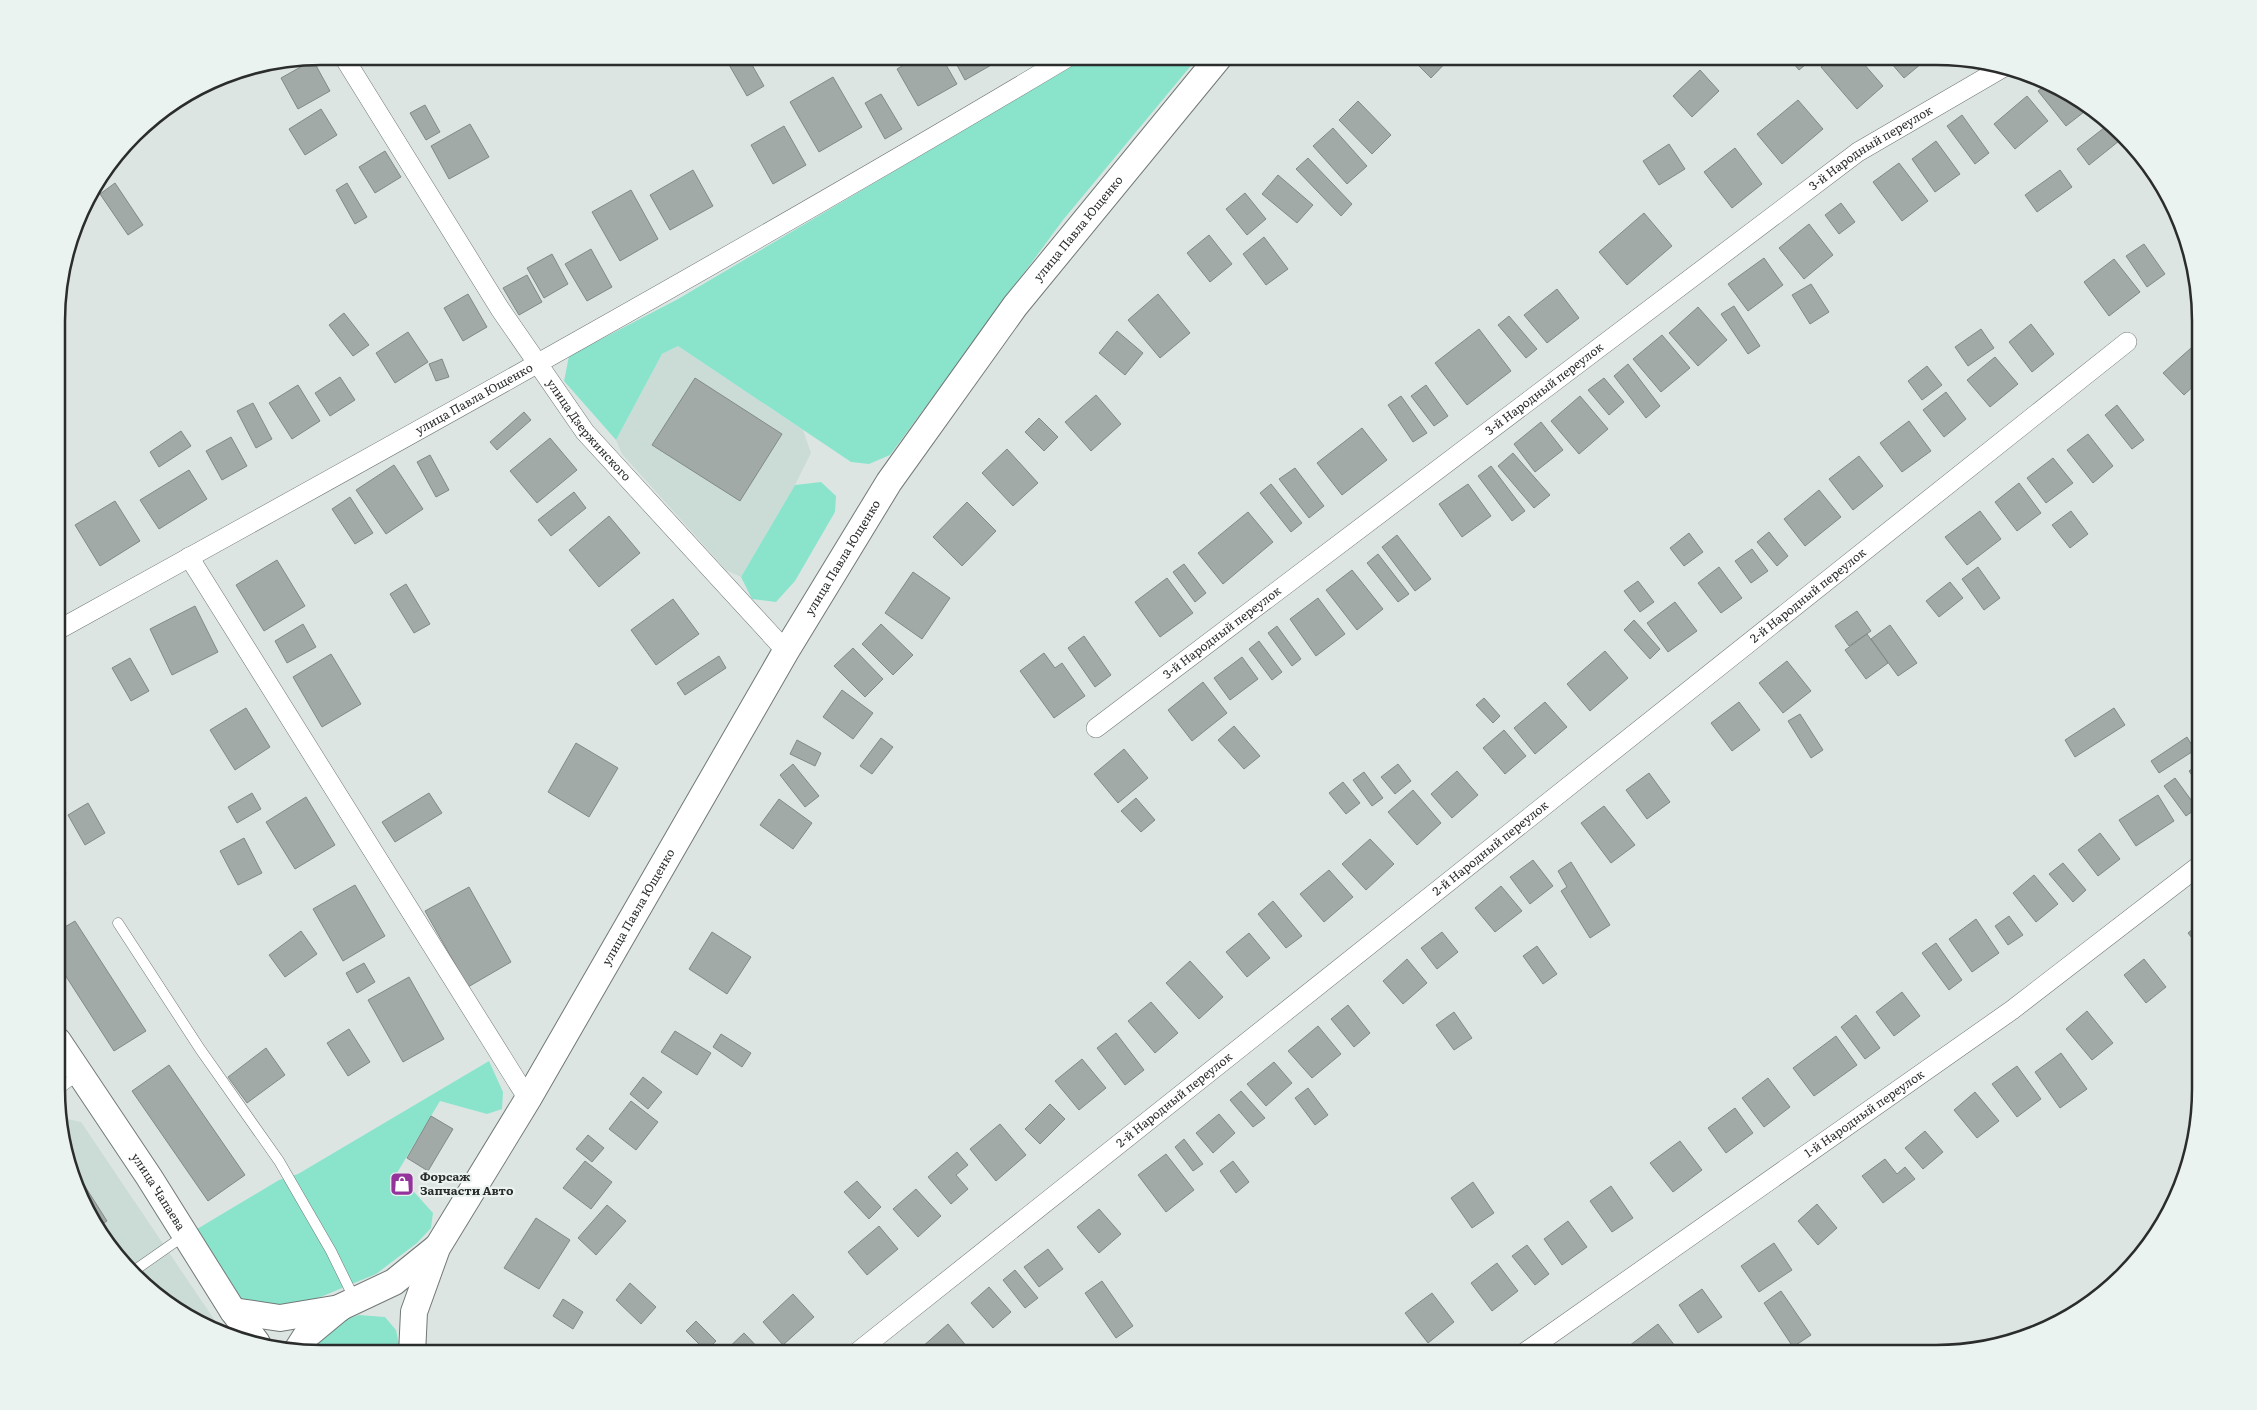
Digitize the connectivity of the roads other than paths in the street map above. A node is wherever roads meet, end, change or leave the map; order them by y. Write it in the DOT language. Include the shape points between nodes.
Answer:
graph roads {
  1 [pos="349,65"];
  2 [pos="1055,65"];
  3 [pos="1213,65"];
  4 [pos="1996,73"];
  5 [pos="2127,342"];
  6 [pos="538,364"];
  7 [pos="189,558"];
  8 [pos="65,626"];
  9 [pos="786,651"];
  10 [pos="1096,728"];
  11 [pos="2192,871"];
  12 [pos="118,923"];
  13 [pos="65,1052"];
  14 [pos="80,1074"];
  15 [pos="65,1085"];
  16 [pos="528,1099"];
  17 [pos="185,1235"];
  18 [pos="436,1248"];
  19 [pos="138,1268"];
  20 [pos="348,1304"];
  21 [pos="233,1311"];
  22 [pos="251,1335"];
  23 [pos="301,1344"];
  24 [pos="412,1345"];
  25 [pos="866,1345"];
  26 [pos="1535,1345"];
  1 -- 6 [label="street, улица Дзержинского" via="500,309"];
  2 -- 6 [label="street, улица Павла Ющенко" via="917,148"];
  3 -- 9 [label="street, улица Павла Ющенко" via="1015,306 889,482"];
  4 -- 10 [label="street, 3-й Народный переулок" via="1858,152"];
  5 -- 25 [label="street, 2-й Народный переулок"];
  6 -- 7 [label="street, улица Павла Ющенко"];
  6 -- 9 [label="street, улица Дзержинского" via="585,432"];
  7 -- 8 [label="street, улица Павла Ющенко"];
  7 -- 16 [label="street"];
  9 -- 16 [label="street, улица Павла Ющенко"];
  11 -- 26 [label="street, 1-й Народный переулок" via="2012,1010"];
  12 -- 20 [label="lane" via="200,1049 279,1161 331,1250"];
  13 -- 14 [label="street, улица Чапаева"];
  14 -- 15 [label="lane"];
  14 -- 17 [label="street, улица Чапаева"];
  16 -- 18 [label="street, улица Павла Ющенко"];
  17 -- 19 [label="lane"];
  17 -- 21 [label="street, улица Чапаева"];
  18 -- 20 [label="street" via="394,1282"];
  18 -- 24 [label="street" via="414,1312"];
  20 -- 21 [label="street" via="280,1318"];
  20 -- 23 [label="street" via="306,1336"];
  21 -- 22 [label="street, улица Чапаева"];
}
